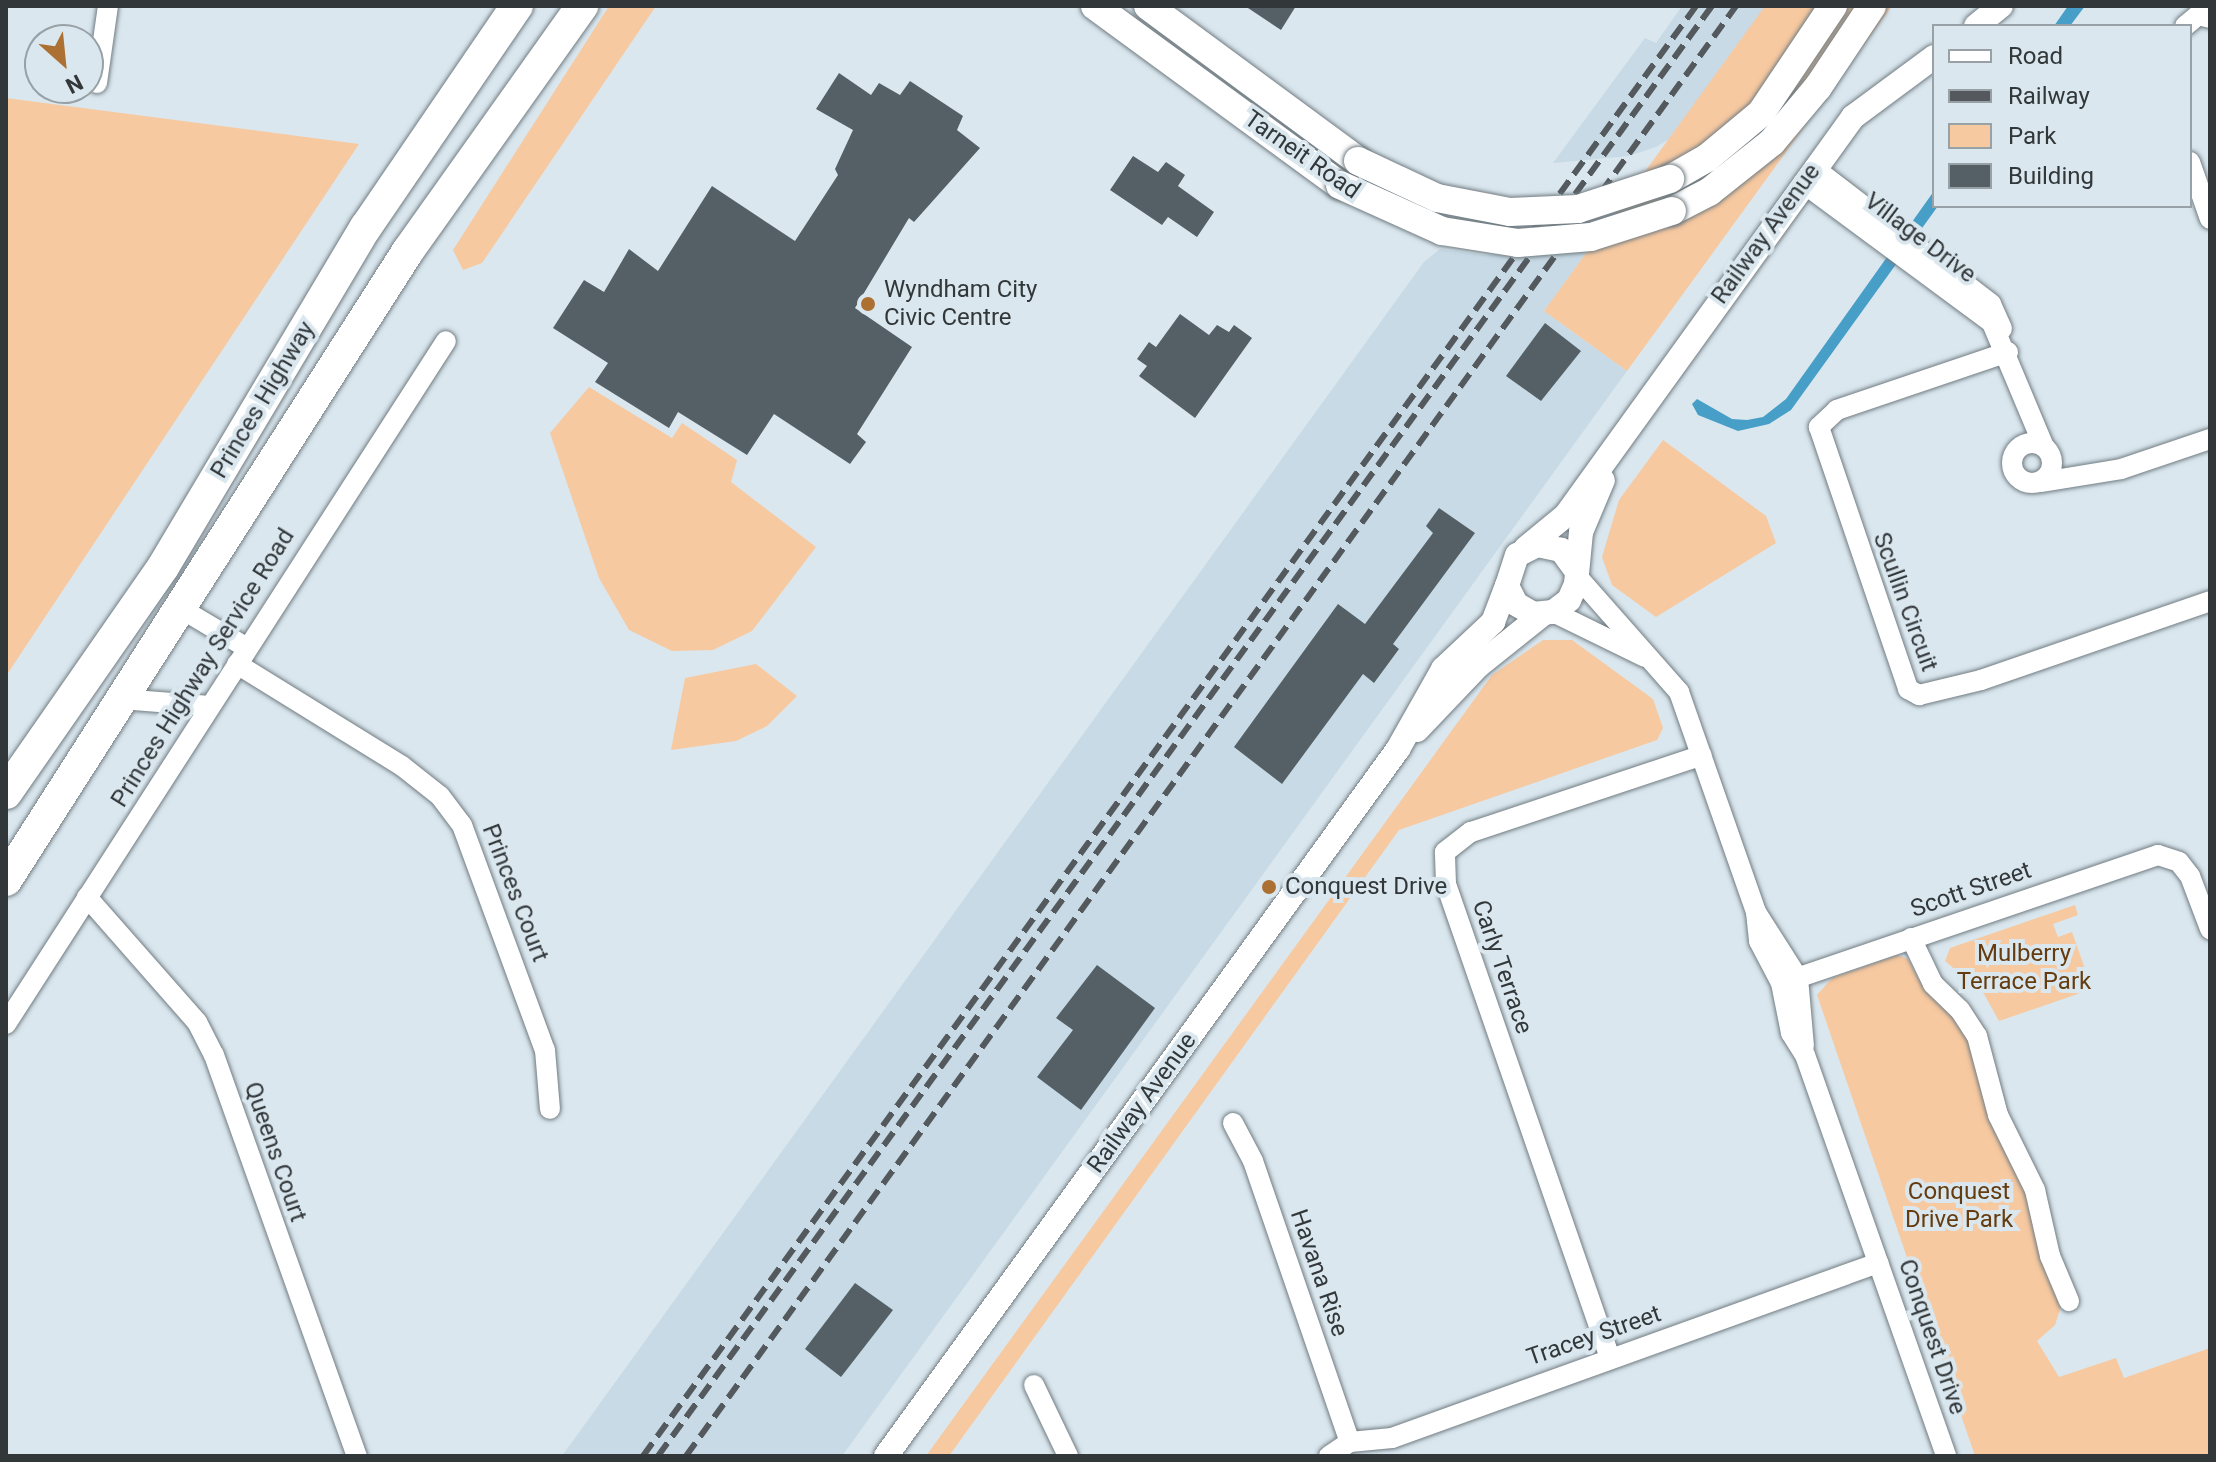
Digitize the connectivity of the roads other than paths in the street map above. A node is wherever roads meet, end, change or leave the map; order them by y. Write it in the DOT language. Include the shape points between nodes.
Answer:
graph roads {
  1 [pos="108,6"];
  2 [pos="517,6"];
  3 [pos="582,6"];
  4 [pos="1095,6"];
  5 [pos="1148,6"];
  6 [pos="1833,6"];
  7 [pos="1872,6"];
  8 [pos="2001,6"];
  9 [pos="1978,24"];
  10 [pos="104,34"];
  11 [pos="1932,58"];
  12 [pos="2192,168"];
  13 [pos="1809,175"];
  14 [pos="2210,219"];
  15 [pos="366,227"];
  16 [pos="408,251"];
  17 [pos="446,341"];
  18 [pos="2005,345"];
  19 [pos="2021,393"];
  20 [pos="1622,434"];
  21 [pos="2210,439"];
  22 [pos="2021,447"];
  23 [pos="2048,451"];
  24 [pos="2092,475"];
  25 [pos="2042,482"];
  26 [pos="1526,548"];
  27 [pos="1575,572"];
  28 [pos="1507,586"];
  29 [pos="2210,601"];
  30 [pos="180,608"];
  31 [pos="1548,613"];
  32 [pos="117,633"];
  33 [pos="242,656"];
  34 [pos="1659,664"];
  35 [pos="121,699"];
  36 [pos="210,706"];
  37 [pos="1398,749"];
  38 [pos="1702,755"];
  39 [pos="6,793"];
  40 [pos="6,880"];
  41 [pos="87,897"];
  42 [pos="2210,929"];
  43 [pos="1911,938"];
  44 [pos="1790,980"];
  45 [pos="6,1024"];
  46 [pos="550,1109"];
  47 [pos="1233,1123"];
  48 [pos="1878,1263"];
  49 [pos="2069,1301"];
  50 [pos="1610,1358"];
  51 [pos="1034,1385"];
  52 [pos="1350,1442"];
  53 [pos="357,1456"];
  54 [pos="886,1456"];
  55 [pos="1068,1456"];
  56 [pos="1329,1456"];
  57 [pos="1946,1456"];
  1 -- 10 [label="street"];
  2 -- 15 [label="highway, Princes Highway"];
  3 -- 16 [label="highway, Princes Highway"];
  4 -- 7 [label="main road, Tarneit Road, bridge" via="1340,185 1442,231 1518,243 1591,237 1672,211 1709,192 1772,142 1811,97"];
  5 -- 6 [label="main road, Tarneit Road, bridge" via="1358,161 1437,198 1510,212 1578,209 1670,179 1707,158 1761,113"];
  8 -- 9 [label="street"];
  11 -- 13 [label="street, Railway Avenue" via="1853,117"];
  12 -- 14 [label="street"];
  13 -- 18 [label="street, Village Drive" via="1992,323"];
  13 -- 20 [label="street, Railway Avenue"];
  15 -- 16 [label="highway"];
  15 -- 32 [label="highway, Princes Highway" via="163,567"];
  16 -- 30 [label="highway, Princes Highway"];
  17 -- 33 [label="street, Princes Highway Service Road"];
  18 -- 19 [label="street, Village Drive"];
  18 -- 29 [label="street, Scullin Circuit" via="1837,410 1819,427 1908,689 1919,695 1981,680"];
  19 -- 22 [label="street, Village Drive"];
  19 -- 23 [label="street, Village Drive"];
  20 -- 26 [label="street, Railway Avenue" via="1566,515"];
  20 -- 27 [label="street, Railway Avenue" via="1581,532"];
  21 -- 24 [label="street"];
  22 -- 23 [label="street"];
  22 -- 25 [label="street" via="2012,464 2016,476 2027,483"];
  23 -- 24 [label="street"];
  23 -- 25 [label="street" via="2053,467"];
  24 -- 25 [label="street"];
  26 -- 27 [label="street" via="1561,550"];
  26 -- 28 [label="street" via="1510,564"];
  27 -- 31 [label="street" via="1569,600"];
  27 -- 34 [label="street, Conquest Drive"];
  28 -- 31 [label="street" via="1524,610"];
  28 -- 37 [label="street, Railway Avenue" via="1493,622 1443,669"];
  30 -- 32 [label="highway"];
  30 -- 33 [label="street"];
  30 -- 35 [label="highway, Princes Highway"];
  31 -- 34 [label="street"];
  31 -- 37 [label="street, Railway Avenue" via="1478,666"];
  32 -- 39 [label="highway, Princes Highway"];
  33 -- 36 [label="street, Princes Highway Service Road"];
  33 -- 46 [label="street, Princes Court" via="402,766 440,796 462,825 545,1050"];
  34 -- 38 [label="street, Conquest Drive" via="1679,692"];
  35 -- 36 [label="street"];
  35 -- 40 [label="highway, Princes Highway"];
  36 -- 41 [label="street, Princes Highway Service Road"];
  37 -- 54 [label="street, Railway Avenue"];
  38 -- 44 [label="street, Conquest Drive" via="1756,912"];
  38 -- 50 [label="street, Carly Terrace" via="1471,832 1445,852 1446,884"];
  41 -- 45 [label="street, Princes Highway Service Road"];
  41 -- 53 [label="street, Queens Court" via="197,1022 214,1055"];
  42 -- 43 [label="street, Scott Street" via="2190,876 2169,856 2143,857"];
  43 -- 44 [label="street, Scott Street"];
  43 -- 49 [label="street" via="1933,984 1977,1036 1991,1094 2035,1190 2050,1256"];
  44 -- 48 [label="street, Conquest Drive" via="1787,1022 1805,1055"];
  47 -- 52 [label="street, Havana Rise" via="1253,1161"];
  48 -- 50 [label="street, Tracey Street"];
  48 -- 57 [label="street, Conquest Drive"];
  50 -- 52 [label="street, Tracey Street" via="1392,1438"];
  51 -- 55 [label="street"];
  52 -- 56 [label="street, Tracey Street"];
}
